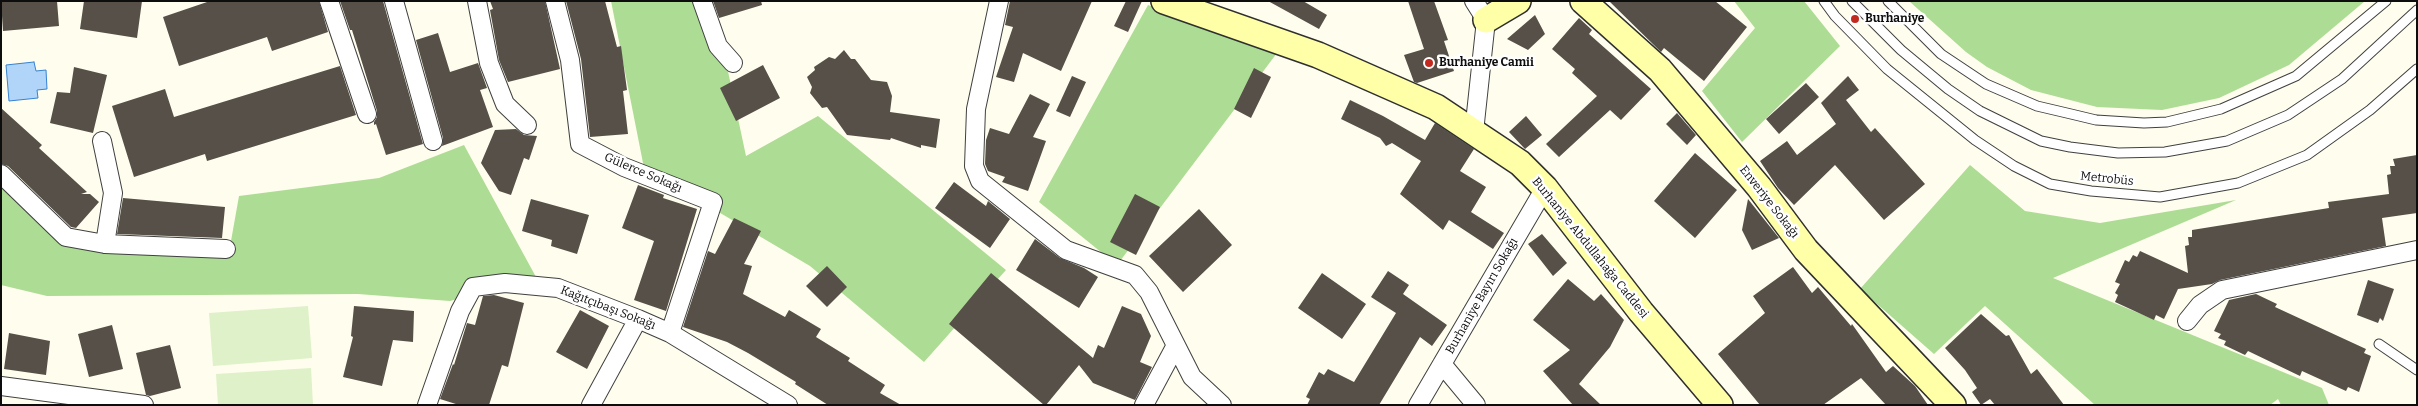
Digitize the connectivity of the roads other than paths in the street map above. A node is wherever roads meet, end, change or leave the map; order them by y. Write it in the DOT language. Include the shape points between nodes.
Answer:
graph roads {
  1 [pos="328,1"];
  2 [pos="394,1"];
  3 [pos="477,1"];
  4 [pos="555,1"];
  5 [pos="702,1"];
  6 [pos="999,1"];
  7 [pos="1164,1"];
  8 [pos="1518,1"];
  9 [pos="1583,1"];
  10 [pos="1824,1"];
  11 [pos="1852,1"];
  12 [pos="1888,1"];
  13 [pos="2386,1"];
  14 [pos="2417,10"];
  15 [pos="1480,11"];
  16 [pos="733,63"];
  17 [pos="2417,68"];
  18 [pos="367,114"];
  19 [pos="527,125"];
  20 [pos="1474,132"];
  21 [pos="102,142"];
  22 [pos="433,142"];
  23 [pos="1,174"];
  24 [pos="1545,188"];
  25 [pos="105,244"];
  26 [pos="226,249"];
  27 [pos="2417,250"];
  28 [pos="638,319"];
  29 [pos="2186,321"];
  30 [pos="670,333"];
  31 [pos="2379,344"];
  32 [pos="1175,346"];
  33 [pos="1442,364"];
  34 [pos="2417,370"];
  35 [pos="1,386"];
  36 [pos="144,405"];
  37 [pos="427,405"];
  38 [pos="591,405"];
  39 [pos="788,405"];
  40 [pos="1144,405"];
  41 [pos="1222,405"];
  42 [pos="1418,405"];
  43 [pos="1476,405"];
  44 [pos="1720,405"];
  45 [pos="1953,405"];
  1 -- 18 [label="street"];
  2 -- 22 [label="street"];
  3 -- 19 [label="street" via="489,63 505,104"];
  4 -- 30 [label="street, Gülerce Sokağı" via="570,60 580,144 624,167 713,202"];
  5 -- 16 [label="street" via="718,46"];
  6 -- 32 [label="street" via="976,109 974,166 980,181 1066,250 1135,275 1153,300"];
  7 -- 20 [label="main road, Burhaniye Abdullahağa Caddesi" via="1318,55 1436,107"];
  8 -- 15 [label="main road"];
  9 -- 45 [label="main road, Enveriye Sokağı" via="1660,70 1759,187 1806,250"];
  10 -- 17 [label="lane, Metrobüs" via="1887,69 1975,140 2014,166 2050,184 2091,191 2160,197 2238,184 2307,155 2370,110"];
  11 -- 14 [label="lane" via="1901,50 1980,111 2041,141 2118,153 2164,152 2227,141 2288,115 2342,78"];
  12 -- 13 [label="lane" via="1941,54 1992,87 2037,106 2070,114 2096,120 2144,123 2167,122 2221,109 2296,76"];
  15 -- 20 [label="street"];
  20 -- 24 [label="main road, Burhaniye Abdullahağa Caddesi" via="1520,163"];
  21 -- 25 [label="street" via="113,193"];
  23 -- 25 [label="street" via="66,237"];
  24 -- 33 [label="street, Burhaniye Bayırı Sokağı"];
  24 -- 44 [label="main road, Burhaniye Abdullahağa Caddesi" via="1641,312"];
  25 -- 26 [label="street"];
  27 -- 29 [label="street" via="2222,290 2200,305"];
  28 -- 30 [label="street, Kağıtçıbaşı Sokağı"];
  28 -- 37 [label="street, Kağıtçıbaşı Sokağı" via="558,288 505,283 474,287 460,310"];
  28 -- 38 [label="street"];
  30 -- 39 [label="street, Kağıtçıbaşı Sokağı"];
  31 -- 34 [label="lane"];
  32 -- 40 [label="street"];
  32 -- 41 [label="street" via="1192,377"];
  33 -- 42 [label="street, Burhaniye Bayırı Sokağı"];
  33 -- 43 [label="street"];
  35 -- 36 [label="street"];
}
